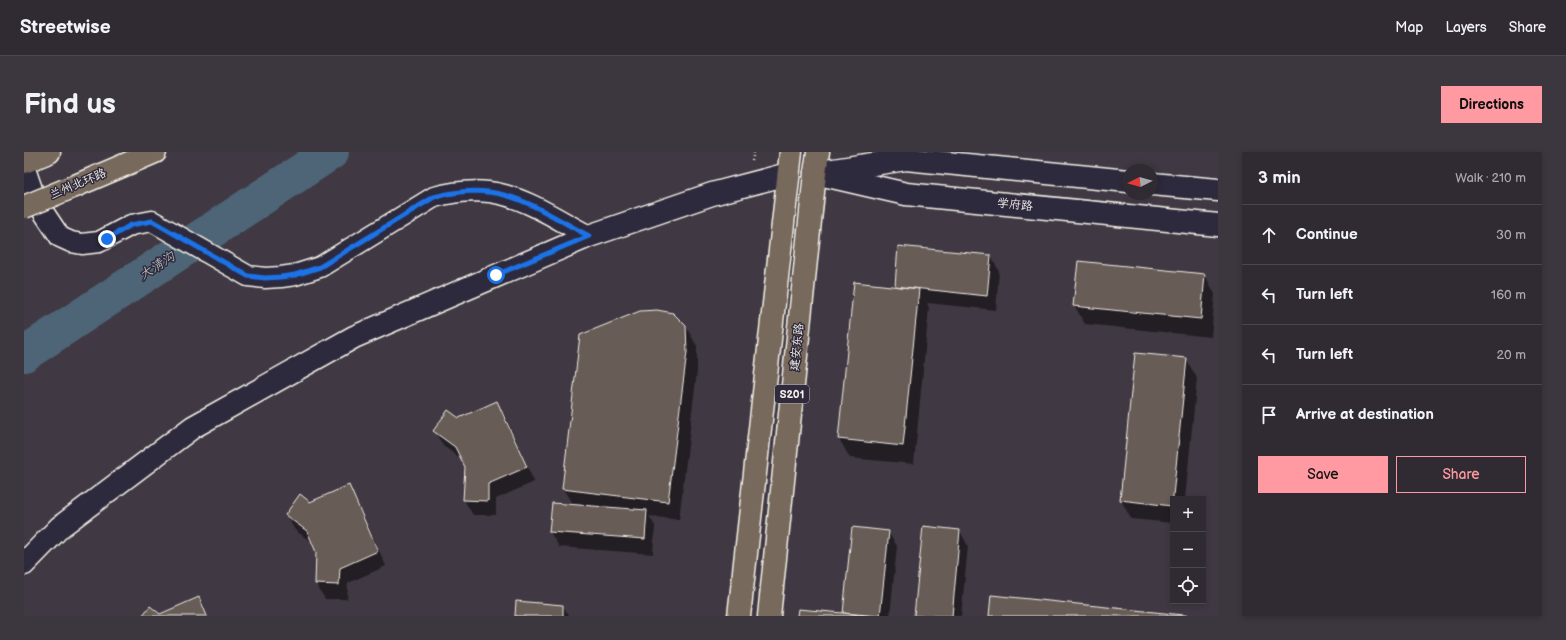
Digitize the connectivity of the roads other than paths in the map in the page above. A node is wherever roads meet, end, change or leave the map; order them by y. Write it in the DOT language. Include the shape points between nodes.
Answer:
graph roads {
  1 [pos="49,152"];
  2 [pos="155,152"];
  3 [pos="791,152"];
  4 [pos="24,162"];
  5 [pos="816,162"];
  6 [pos="24,166"];
  7 [pos="788,174"];
  8 [pos="1122,180"];
  9 [pos="1158,185"];
  10 [pos="1218,190"];
  11 [pos="24,207"];
  12 [pos="1218,225"];
  13 [pos="589,236"];
  14 [pos="24,564"];
  15 [pos="739,616"];
  16 [pos="769,616"];
  1 -- 4 [label="main road"];
  2 -- 11 [label="main road, 兰州北环路, bridge"];
  3 -- 7 [label="main road, S201"];
  5 -- 7 [label="main road"];
  5 -- 8 [label="main road" via="906,159"];
  5 -- 12 [label="main road, 学府路" via="906,194"];
  5 -- 16 [label="main road, 建安东路 / S201"];
  6 -- 13 [label="street" via="36,201 60,237 82,244 99,242 131,225 152,221 248,276 281,277 320,267 434,197 468,190 515,197"];
  7 -- 13 [label="main road" via="712,194"];
  7 -- 15 [label="main road, S201"];
  9 -- 10 [label="main road"];
  13 -- 14 [label="main road" via="354,337 193,427 60,527"];
}
